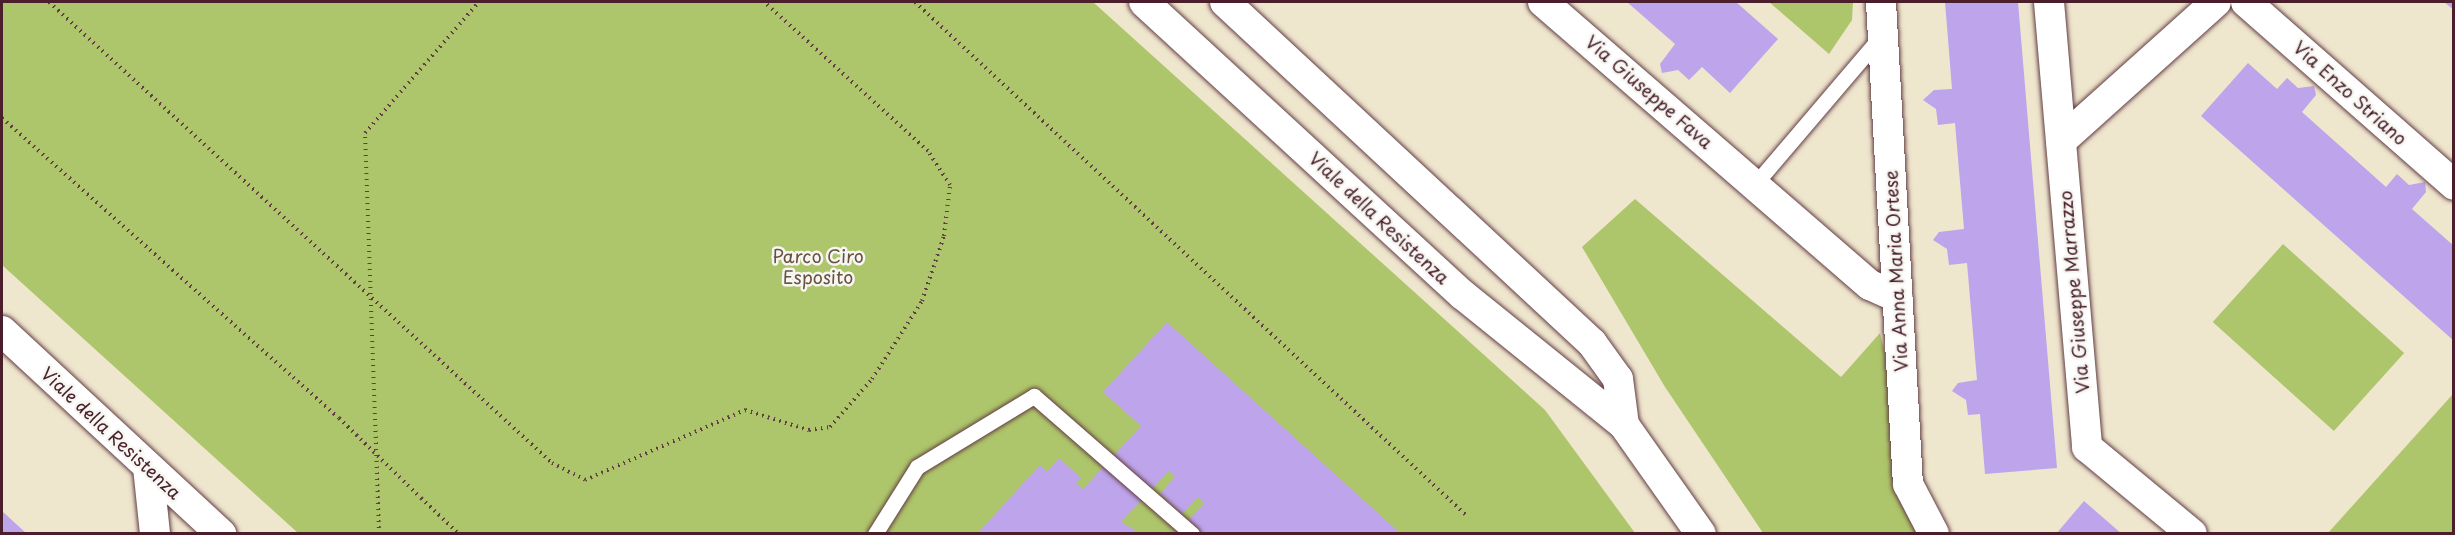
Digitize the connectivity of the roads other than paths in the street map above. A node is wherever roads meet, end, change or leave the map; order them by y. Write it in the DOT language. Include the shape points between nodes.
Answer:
graph roads {
  1 [pos="1144,2"];
  2 [pos="1225,2"];
  3 [pos="1543,2"];
  4 [pos="1881,2"];
  5 [pos="2049,2"];
  6 [pos="2216,2"];
  7 [pos="2246,2"];
  8 [pos="1883,33"];
  9 [pos="2061,141"];
  10 [pos="1755,183"];
  11 [pos="2454,185"];
  12 [pos="1897,297"];
  13 [pos="2,331"];
  14 [pos="1624,425"];
  15 [pos="148,467"];
  16 [pos="155,534"];
  17 [pos="221,534"];
  18 [pos="875,534"];
  19 [pos="1192,534"];
  20 [pos="1701,534"];
  21 [pos="1934,534"];
  22 [pos="2192,534"];
  1 -- 14 [label="street, Viale della Resistenza" via="1463,295"];
  2 -- 14 [label="street, Viale della Resistenza" via="1592,344 1618,379"];
  3 -- 10 [label="street, Via Giuseppe Fava"];
  4 -- 8 [label="street, Via Anna Maria Ortese"];
  5 -- 9 [label="street, Via Giuseppe Marrazzo"];
  6 -- 9 [label="street"];
  7 -- 11 [label="street, Via Enzo Striano"];
  8 -- 10 [label="lane"];
  8 -- 12 [label="street, Via Anna Maria Ortese"];
  9 -- 22 [label="street, Via Giuseppe Marrazzo" via="2087,447"];
  10 -- 12 [label="street, Via Giuseppe Fava" via="1870,285"];
  12 -- 21 [label="street, Via Anna Maria Ortese" via="1908,484"];
  13 -- 15 [label="street, Viale della Resistenza"];
  14 -- 20 [label="street, Viale della Resistenza"];
  15 -- 16 [label="street"];
  15 -- 17 [label="street, Viale della Resistenza"];
  18 -- 19 [label="lane" via="917,467 1034,396"];
}
